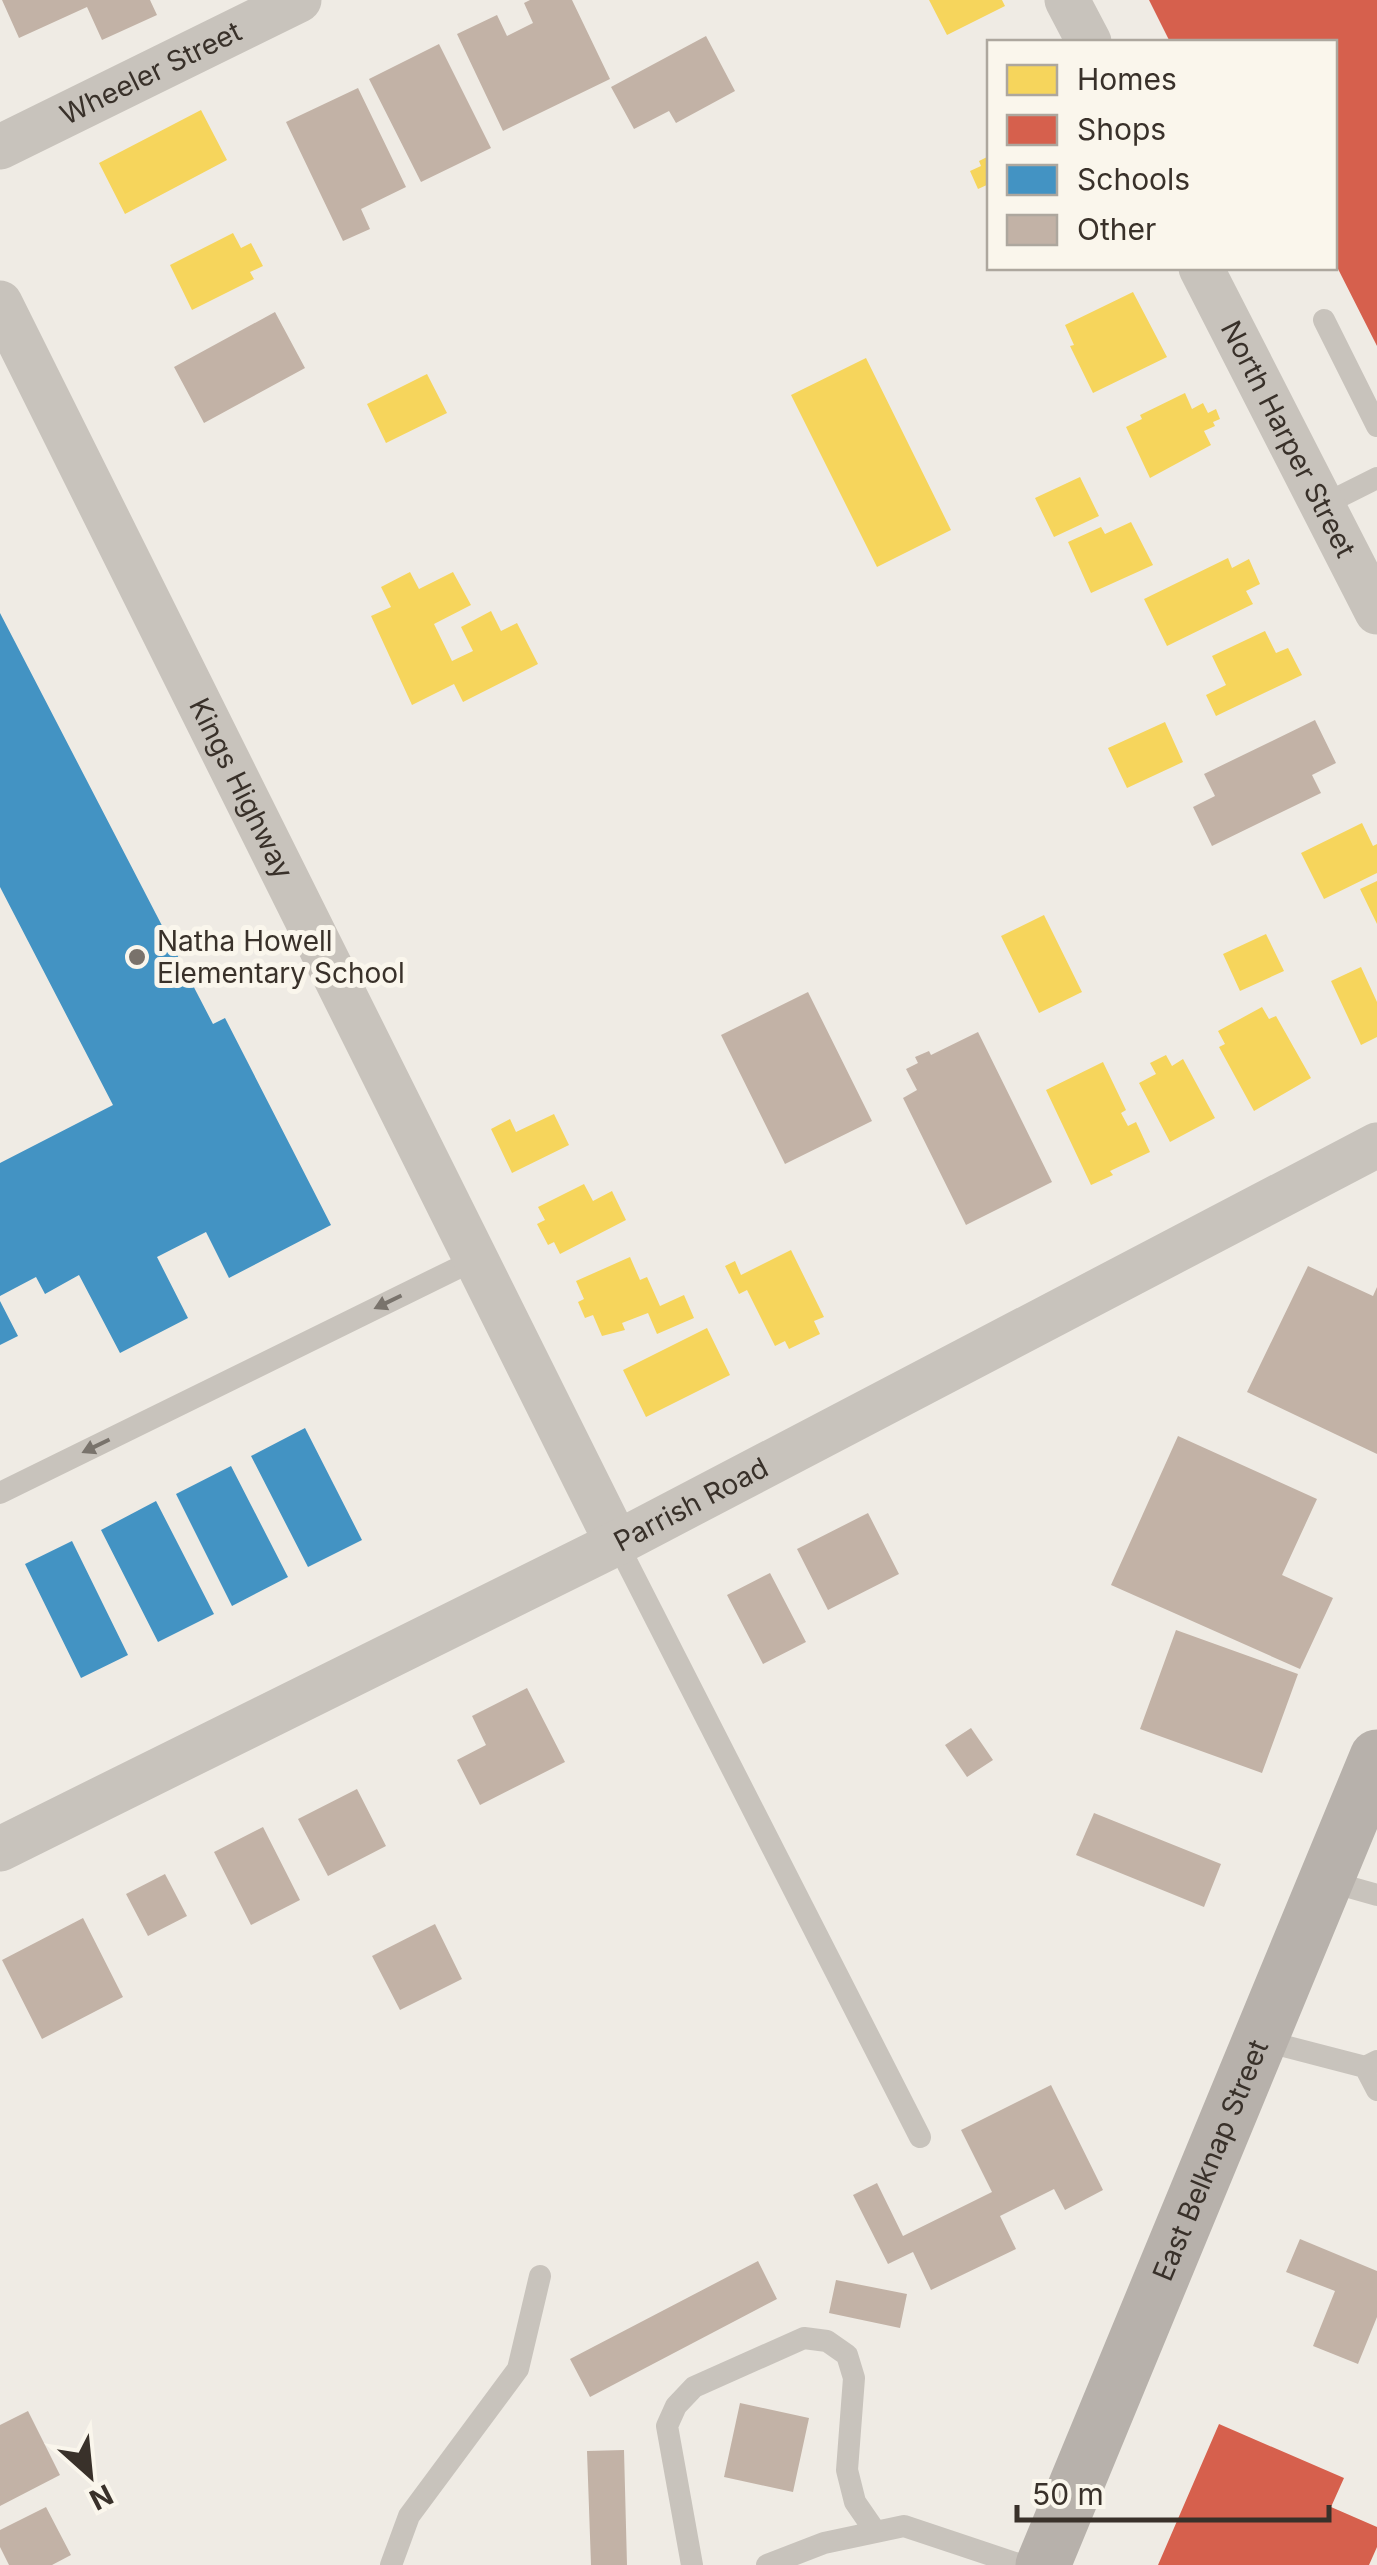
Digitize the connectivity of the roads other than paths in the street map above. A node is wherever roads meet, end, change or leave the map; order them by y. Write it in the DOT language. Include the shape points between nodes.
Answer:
graph roads {
  1 [pos="299,0"];
  2 [pos="1067,0"];
  3 [pos="1087,40"];
  4 [pos="0,147"];
  5 [pos="1202,270"];
  6 [pos="0,303"];
  7 [pos="1324,320"];
  8 [pos="1377,426"];
  9 [pos="1377,478"];
  10 [pos="1320,506"];
  11 [pos="1375,605"];
  12 [pos="1377,1145"];
  13 [pos="476,1259"];
  14 [pos="0,1493"];
  15 [pos="617,1543"];
  16 [pos="1377,1757"];
  17 [pos="0,1849"];
  18 [pos="1324,1880"];
  19 [pos="1377,1895"];
  20 [pos="1261,2040"];
  21 [pos="1371,2064"];
  22 [pos="1377,2090"];
  23 [pos="920,2137"];
  24 [pos="540,2276"];
  25 [pos="875,2531"];
  26 [pos="390,2565"];
  27 [pos="692,2565"];
  28 [pos="767,2565"];
  29 [pos="1020,2565"];
  30 [pos="1043,2565"];
  1 -- 4 [label="street, Wheeler Street"];
  2 -- 3 [label="street"];
  5 -- 10 [label="street, North Harper Street"];
  6 -- 13 [label="street, Kings Highway"];
  7 -- 8 [label="lane"];
  9 -- 10 [label="lane"];
  10 -- 11 [label="street, North Harper Street"];
  12 -- 15 [label="street, Parrish Road"];
  13 -- 14 [label="lane, one-way"];
  13 -- 15 [label="street, Kings Highway"];
  15 -- 17 [label="street, Parrish Road"];
  15 -- 23 [label="lane"];
  16 -- 18 [label="main road, East Belknap Street"];
  18 -- 19 [label="lane"];
  18 -- 20 [label="main road, East Belknap Street"];
  20 -- 21 [label="lane"];
  20 -- 30 [label="main road, East Belknap Street"];
  21 -- 22 [label="lane"];
  24 -- 26 [label="lane" via="518,2368 409,2516"];
  25 -- 27 [label="lane" via="855,2502 847,2470 854,2378 847,2356 827,2341 804,2338 694,2388 676,2406 667,2426"];
  25 -- 28 [label="lane"];
  25 -- 29 [label="lane" via="904,2526"];
}
